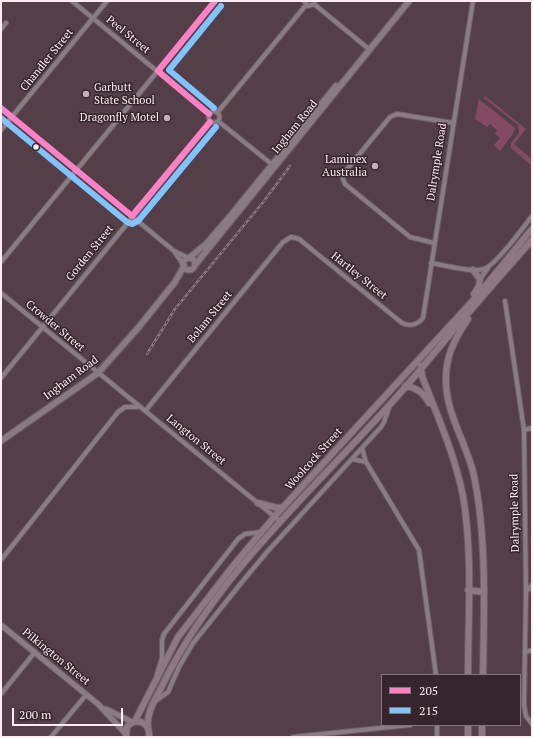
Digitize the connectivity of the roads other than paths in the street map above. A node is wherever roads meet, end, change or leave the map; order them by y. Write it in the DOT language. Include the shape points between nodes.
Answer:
graph roads {
  1 [pos="72,1"];
  2 [pos="107,1"];
  3 [pos="215,1"];
  4 [pos="405,1"];
  5 [pos="410,1"];
  6 [pos="473,1"];
  7 [pos="305,3"];
  8 [pos="314,3"];
  9 [pos="93,18"];
  10 [pos="6,23"];
  11 [pos="1,29"];
  12 [pos="368,49"];
  13 [pos="158,71"];
  14 [pos="1,108"];
  15 [pos="217,113"];
  16 [pos="209,114"];
  17 [pos="12,117"];
  18 [pos="218,121"];
  19 [pos="210,122"];
  20 [pos="453,123"];
  21 [pos="1,130"];
  22 [pos="273,166"];
  23 [pos="76,170"];
  24 [pos="132,216"];
  25 [pos="532,216"];
  26 [pos="532,229"];
  27 [pos="291,238"];
  28 [pos="532,240"];
  29 [pos="434,243"];
  30 [pos="174,250"];
  31 [pos="189,258"];
  32 [pos="1,262"];
  33 [pos="431,263"];
  34 [pos="195,265"];
  35 [pos="185,266"];
  36 [pos="489,267"];
  37 [pos="473,270"];
  38 [pos="480,279"];
  39 [pos="487,292"];
  40 [pos="1,293"];
  41 [pos="506,301"];
  42 [pos="455,320"];
  43 [pos="417,323"];
  44 [pos="42,326"];
  45 [pos="424,353"];
  46 [pos="431,357"];
  47 [pos="421,367"];
  48 [pos="98,373"];
  49 [pos="1,378"];
  50 [pos="405,386"];
  51 [pos="399,393"];
  52 [pos="140,408"];
  53 [pos="146,410"];
  54 [pos="532,428"];
  55 [pos="524,430"];
  56 [pos="443,434"];
  57 [pos="1,441"];
  58 [pos="362,448"];
  59 [pos="352,459"];
  60 [pos="366,462"];
  61 [pos="258,503"];
  62 [pos="284,507"];
  63 [pos="275,516"];
  64 [pos="281,522"];
  65 [pos="261,532"];
  66 [pos="1,560"];
  67 [pos="532,585"];
  68 [pos="468,590"];
  69 [pos="482,592"];
  70 [pos="526,592"];
  71 [pos="1,625"];
  72 [pos="532,650"];
  73 [pos="34,652"];
  74 [pos="526,652"];
  75 [pos="436,674"];
  76 [pos="468,674"];
  77 [pos="483,674"];
  78 [pos="155,680"];
  79 [pos="1,694"];
  80 [pos="86,695"];
  81 [pos="154,702"];
  82 [pos="98,704"];
  83 [pos="134,722"];
  84 [pos="532,724"];
  85 [pos="400,726"];
  86 [pos="437,726"];
  87 [pos="468,726"];
  88 [pos="482,726"];
  89 [pos="148,727"];
  90 [pos="126,735"];
  91 [pos="52,737"];
  92 [pos="149,737"];
  93 [pos="293,737"];
  94 [pos="437,737"];
  95 [pos="468,737"];
  96 [pos="482,737"];
  1 -- 9 [label="street, Peel Street"];
  2 -- 9 [label="street, Chandler Street"];
  3 -- 13 [label="street"];
  4 -- 12 [label="main road, Ingham Road"];
  5 -- 12 [label="main road, Ingham Road"];
  6 -- 20 [label="street, Dalrymple Road"];
  7 -- 8 [label="street" via="311,6"];
  7 -- 15 [label="street"];
  8 -- 12 [label="street"];
  9 -- 13 [label="street, Peel Street"];
  9 -- 17 [label="street, Chandler Street"];
  10 -- 11 [label="street"];
  12 -- 22 [label="main road, Ingham Road"];
  13 -- 16 [label="street, Peel Street"];
  13 -- 23 [label="street"];
  14 -- 17 [label="street"];
  15 -- 16 [label="street"];
  15 -- 18 [label="street"];
  16 -- 19 [label="street"];
  17 -- 21 [label="street, Chandler Street"];
  17 -- 23 [label="street"];
  18 -- 19 [label="street"];
  18 -- 22 [label="street"];
  19 -- 24 [label="street, Gorden Street"];
  20 -- 29 [label="street, Dalrymple Road"];
  20 -- 29 [label="street" via="397,114 390,118 344,173 343,179 345,184 404,233 417,240"];
  22 -- 31 [label="main road, Ingham Road" via="206,244"];
  22 -- 34 [label="main road, Ingham Road"];
  23 -- 24 [label="street"];
  23 -- 32 [label="street"];
  24 -- 30 [label="street"];
  24 -- 44 [label="street, Gorden Street"];
  25 -- 36 [label="street"];
  26 -- 42 [label="main road, Woolcock Street"];
  27 -- 43 [label="street, Hartley Street" via="299,239 402,323"];
  27 -- 53 [label="street, Bolam Street" via="283,242"];
  28 -- 39 [label="main road, Woolcock Street"];
  29 -- 33 [label="street, Dalrymple Road"];
  30 -- 31 [label="street"];
  30 -- 35 [label="street"];
  31 -- 34 [label="main road" via="194,259"];
  31 -- 35 [label="main road" via="185,260"];
  33 -- 37 [label="street"];
  33 -- 43 [label="street, Dalrymple Road" via="424,315"];
  34 -- 35 [label="main road" via="193,269"];
  35 -- 48 [label="main road, Ingham Road" via="119,351"];
  36 -- 37 [label="street"];
  36 -- 38 [label="street"];
  37 -- 38 [label="main road"];
  38 -- 42 [label="main road" via="478,289"];
  39 -- 46 [label="main road, Woolcock Street"];
  39 -- 69 [label="main road" via="455,340 448,360 446,380 448,401 474,475 482,542"];
  40 -- 44 [label="street, Crowder Street"];
  41 -- 55 [label="street, Dalrymple Road"];
  42 -- 45 [label="main road, Woolcock Street"];
  44 -- 48 [label="street, Crowder Street"];
  44 -- 49 [label="street, Gorden Street"];
  45 -- 46 [label="main road" via="427,358"];
  45 -- 47 [label="main road"];
  45 -- 62 [label="main road, Woolcock Street"];
  46 -- 47 [label="main road, Woolcock Street"];
  47 -- 50 [label="main road, Woolcock Street"];
  47 -- 56 [label="main road"];
  48 -- 52 [label="street, Langton Street"];
  48 -- 57 [label="main road, Ingham Road"];
  50 -- 51 [label="main road, Woolcock Street"];
  50 -- 56 [label="main road" via="416,388 425,396"];
  51 -- 58 [label="street" via="384,422"];
  51 -- 64 [label="main road, Woolcock Street"];
  52 -- 53 [label="street, Langton Street"];
  52 -- 66 [label="street" via="124,407 118,412"];
  53 -- 61 [label="street, Langton Street"];
  54 -- 55 [label="street"];
  55 -- 70 [label="street, Dalrymple Road"];
  56 -- 68 [label="main road" via="457,471 462,496 466,521"];
  58 -- 59 [label="street"];
  58 -- 60 [label="street"];
  59 -- 60 [label="street"];
  59 -- 81 [label="street" via="267,552 185,655 168,692"];
  60 -- 75 [label="street" via="419,550"];
  61 -- 62 [label="main road"];
  61 -- 63 [label="street, Langton Street"];
  62 -- 63 [label="main road, Woolcock Street"];
  63 -- 64 [label="street, Langton Street"];
  63 -- 65 [label="main road, Woolcock Street"];
  64 -- 81 [label="main road, Woolcock Street" via="202,615"];
  65 -- 78 [label="main road, Woolcock Street" via="190,620"];
  65 -- 78 [label="street" via="245,534 238,539 177,616 163,637 162,658"];
  67 -- 70 [label="street"];
  68 -- 69 [label="main road"];
  68 -- 76 [label="main road"];
  69 -- 77 [label="main road"];
  70 -- 74 [label="street, Dalrymple Road"];
  71 -- 73 [label="street, Pilkington Street"];
  72 -- 74 [label="street"];
  73 -- 79 [label="street"];
  73 -- 80 [label="street, Pilkington Street"];
  74 -- 84 [label="street, Dalrymple Road" via="524,708"];
  78 -- 83 [label="main road, Woolcock Street"];
  80 -- 82 [label="street, Pilkington Street"];
  80 -- 91 [label="street"];
  81 -- 89 [label="main road, Woolcock Street" via="148,717"];
  82 -- 83 [label="street, Pilkington Street" via="119,717"];
  82 -- 90 [label="street, Pilkington Street"];
  83 -- 89 [label="main road" via="141,722"];
  83 -- 90 [label="main road, Woolcock Street" via="127,727"];
  85 -- 93 [label="street"];
  86 -- 94 [label="street"];
  87 -- 95 [label="main road"];
  88 -- 96 [label="main road"];
  89 -- 92 [label="main road, Woolcock Street"];
}
